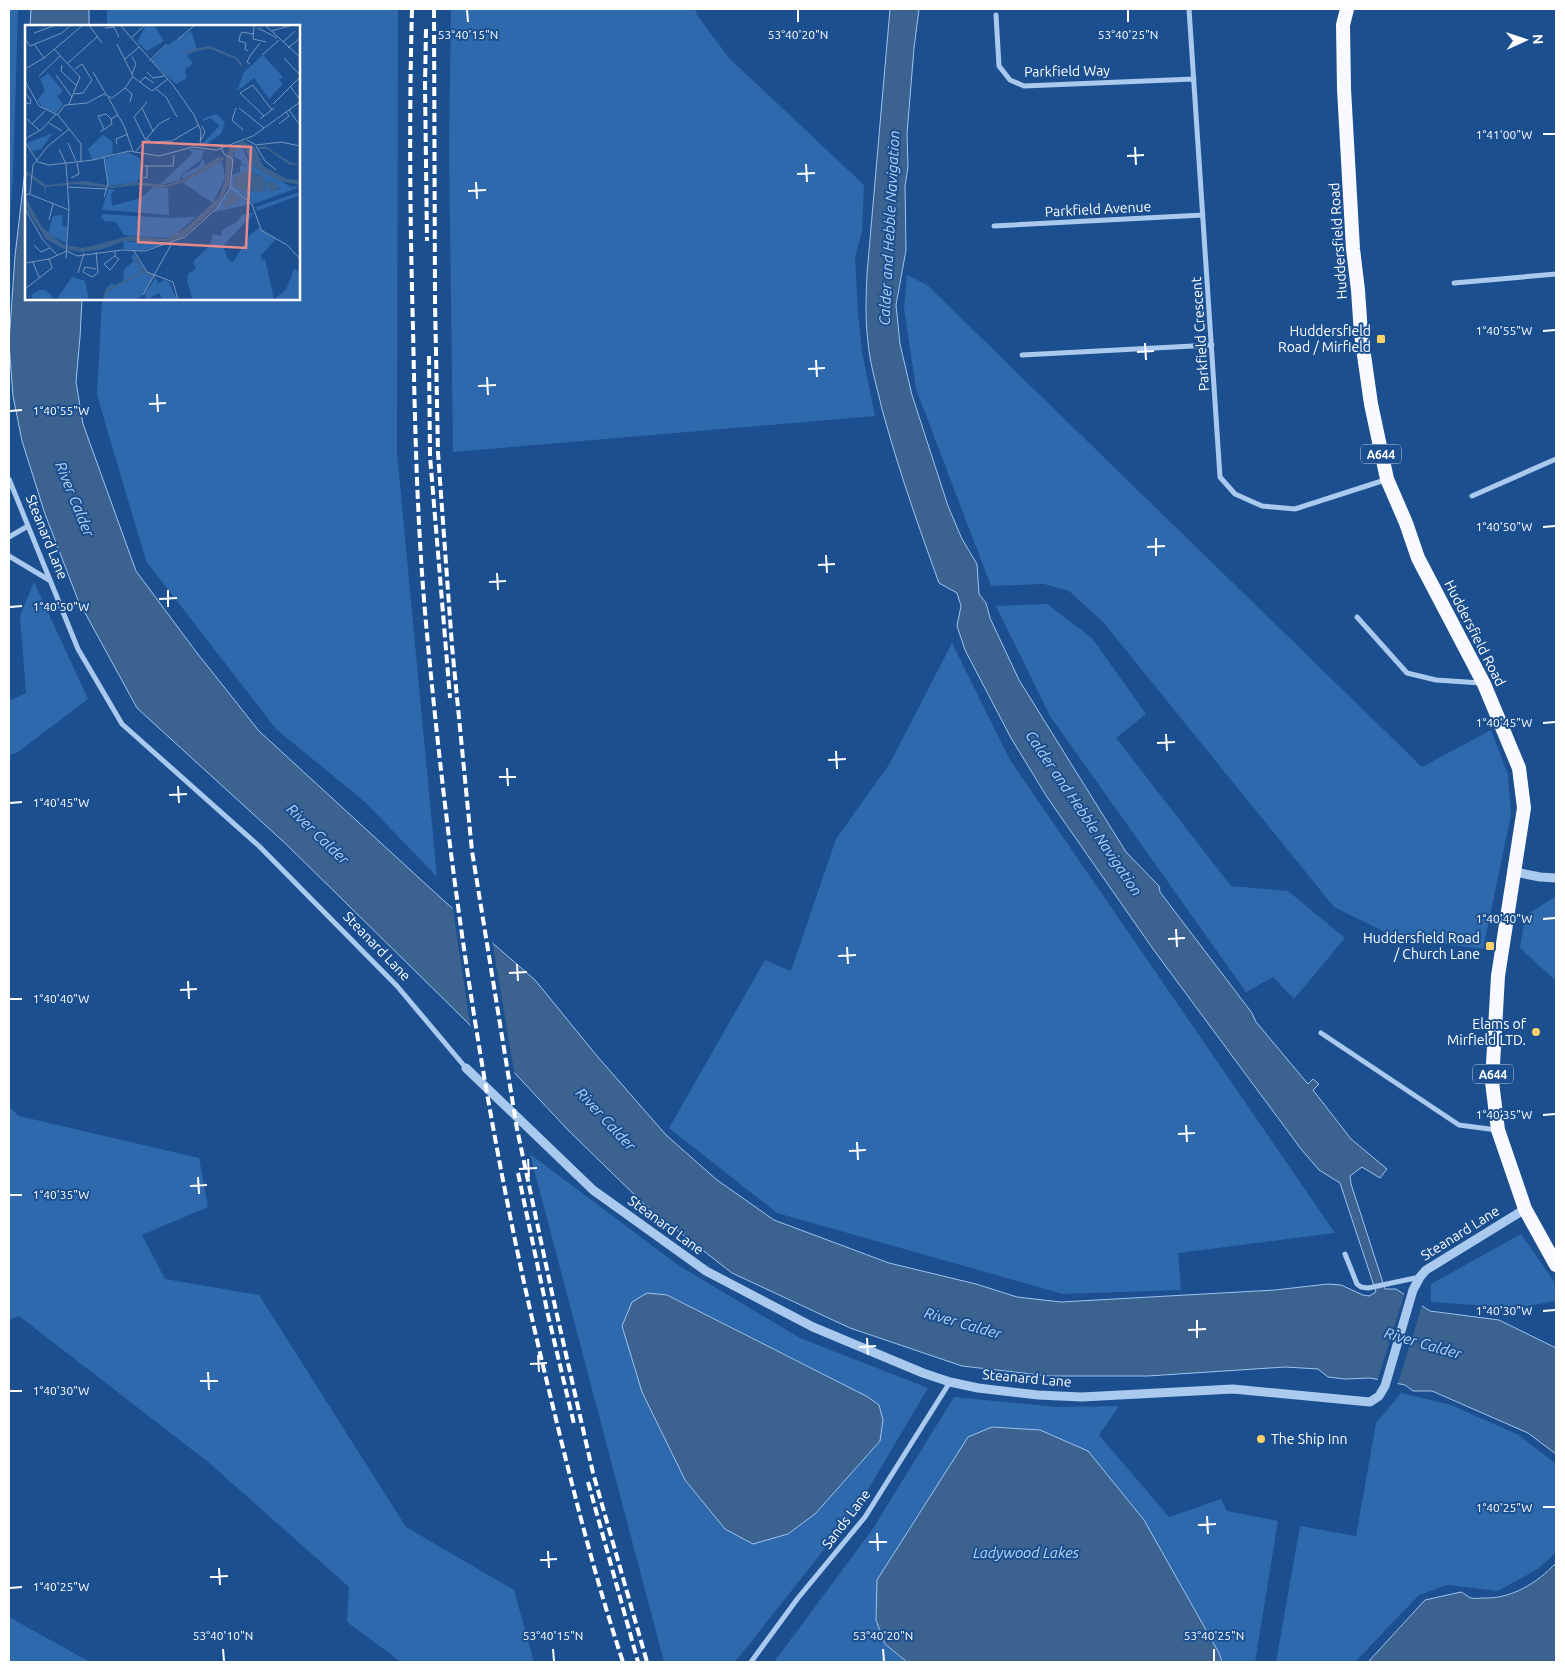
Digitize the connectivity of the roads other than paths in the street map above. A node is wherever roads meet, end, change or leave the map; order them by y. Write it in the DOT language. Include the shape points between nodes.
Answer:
graph roads {
  1 [pos="1189,9"];
  2 [pos="1347,9"];
  3 [pos="996,15"];
  4 [pos="1194,79"];
  5 [pos="1203,216"];
  6 [pos="994,226"];
  7 [pos="1556,274"];
  8 [pos="1454,283"];
  9 [pos="1212,345"];
  10 [pos="1022,355"];
  11 [pos="1556,459"];
  12 [pos="1387,479"];
  13 [pos="9,480"];
  14 [pos="1472,496"];
  15 [pos="28,526"];
  16 [pos="9,537"];
  17 [pos="9,556"];
  18 [pos="50,581"];
  19 [pos="1357,617"];
  20 [pos="1484,684"];
  21 [pos="1515,872"];
  22 [pos="1556,878"];
  23 [pos="1321,1033"];
  24 [pos="466,1068"];
  25 [pos="1498,1130"];
  26 [pos="1525,1209"];
  27 [pos="1345,1254"];
  28 [pos="1556,1265"];
  29 [pos="1420,1277"];
  30 [pos="950,1382"];
  31 [pos="751,1662"];
  1 -- 4 [label="street, Parkfield Crescent"];
  2 -- 12 [label="highway, Huddersfield Road / A644" via="1343,25 1344,89 1353,249 1371,404"];
  3 -- 4 [label="street, Parkfield Way" via="999,66 1010,80 1024,86"];
  4 -- 5 [label="street, Parkfield Crescent"];
  5 -- 6 [label="street, Parkfield Avenue"];
  5 -- 9 [label="street, Parkfield Crescent"];
  7 -- 8 [label="street"];
  9 -- 10 [label="street"];
  9 -- 12 [label="street, Parkfield Crescent" via="1220,477 1235,494 1262,506 1294,509"];
  11 -- 14 [label="street"];
  12 -- 20 [label="highway, Huddersfield Road / A644" via="1418,558"];
  13 -- 15 [label="street, Steanard Lane"];
  15 -- 16 [label="street"];
  15 -- 18 [label="street, Steanard Lane"];
  17 -- 18 [label="street"];
  18 -- 24 [label="street, Steanard Lane" via="78,649 122,724 259,846 397,986"];
  19 -- 20 [label="street" via="1406,673 1436,680"];
  20 -- 21 [label="highway, Huddersfield Road / A644" via="1519,768 1524,808"];
  21 -- 22 [label="street"];
  21 -- 25 [label="highway, Huddersfield Road / A644" via="1498,976 1494,1025 1492,1082"];
  23 -- 25 [label="street" via="1459,1125"];
  24 -- 30 [label="street, Steanard Lane" via="593,1190 706,1271 813,1327"];
  25 -- 26 [label="highway, Huddersfield Road / A644"];
  26 -- 28 [label="highway, Huddersfield Road / A644"];
  26 -- 29 [label="street, Steanard Lane" via="1426,1270"];
  27 -- 29 [label="street" via="1357,1284 1368,1288"];
  29 -- 30 [label="street, Steanard Lane" via="1413,1290 1385,1386 1370,1402 1233,1389 1038,1395"];
  30 -- 31 [label="street, Sands Lane" via="865,1517 798,1598"];
}
